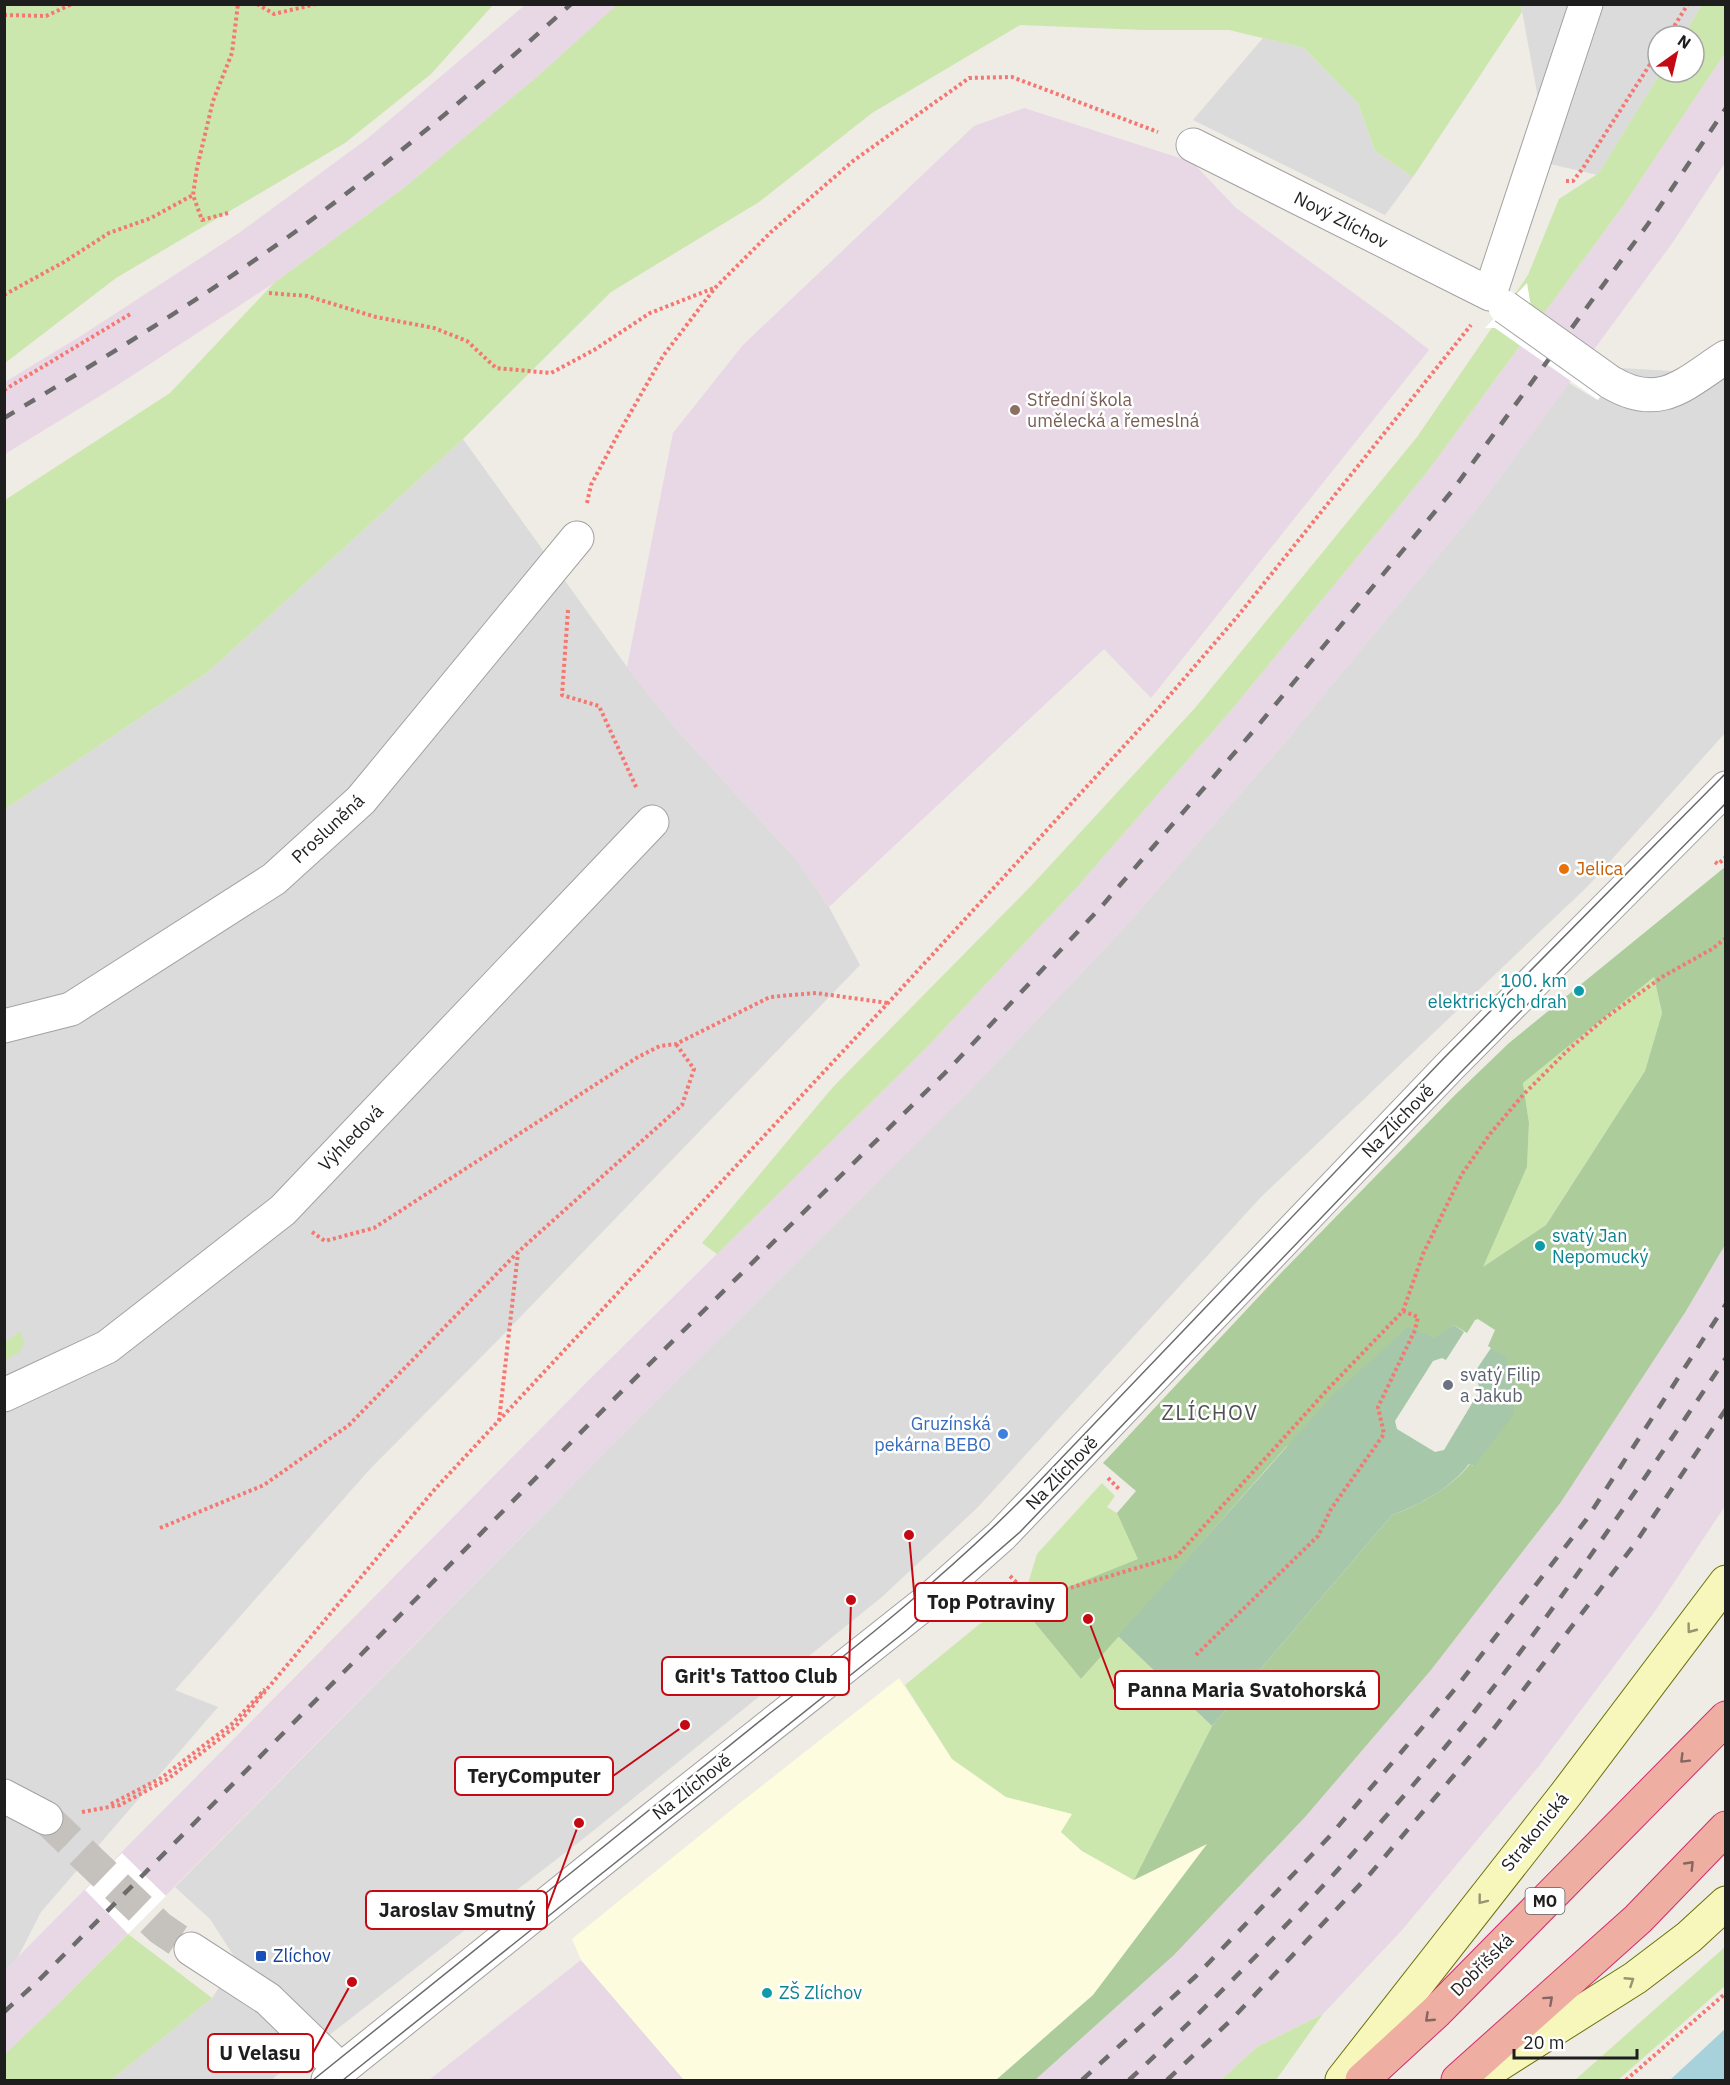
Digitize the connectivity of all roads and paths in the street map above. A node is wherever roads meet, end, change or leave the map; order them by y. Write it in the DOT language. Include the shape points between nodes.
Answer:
graph roads {
  1 [pos="72,4"];
  2 [pos="238,4"];
  3 [pos="258,4"];
  4 [pos="316,4"];
  5 [pos="1586,4"];
  6 [pos="1688,4"];
  7 [pos="4,15"];
  8 [pos="1676,24"];
  9 [pos="1646,71"];
  10 [pos="1193,146"];
  11 [pos="1529,180"];
  12 [pos="193,195"];
  13 [pos="228,213"];
  14 [pos="715,288"];
  15 [pos="269,293"];
  16 [pos="4,295"];
  17 [pos="1497,300"];
  18 [pos="132,313"];
  19 [pos="1725,357"];
  20 [pos="4,390"];
  21 [pos="578,538"];
  22 [pos="569,602"];
  23 [pos="1725,788"];
  24 [pos="652,822"];
  25 [pos="1725,857"];
  26 [pos="1715,862"];
  27 [pos="1725,938"];
  28 [pos="888,1003"];
  29 [pos="4,1026"];
  30 [pos="676,1044"];
  31 [pos="283,1210"];
  32 [pos="518,1252"];
  33 [pos="1403,1311"];
  34 [pos="4,1395"];
  35 [pos="499,1421"];
  36 [pos="1103,1474"];
  37 [pos="1120,1490"];
  38 [pos="160,1528"];
  39 [pos="1005,1570"];
  40 [pos="1725,1582"];
  41 [pos="1194,1658"];
  42 [pos="1725,1718"];
  43 [pos="4,1796"];
  44 [pos="46,1818"];
  45 [pos="1725,1828"];
  46 [pos="1725,1903"];
  47 [pos="191,1949"];
  48 [pos="1725,1993"];
  49 [pos="334,2075"];
  50 [pos="1342,2080"];
  51 [pos="1362,2080"];
  52 [pos="1458,2080"];
  53 [pos="1474,2080"];
  54 [pos="1626,2080"];
  1 -- 7 [label="path" via="46,16"];
  2 -- 12 [label="path" via="232,53 213,101"];
  3 -- 4 [label="path" via="274,14"];
  5 -- 11 [label="street"];
  6 -- 8 [label="path"];
  9 -- 11 [label="path" via="1573,181"];
  10 -- 14 [label="path" via="1012,77 969,78 852,161"];
  10 -- 17 [label="street, Nový Zlíchov"];
  11 -- 17 [label="street"];
  12 -- 13 [label="path" via="202,220"];
  12 -- 16 [label="path" via="151,218 109,233"];
  14 -- 15 [label="path" via="650,314 551,373 496,368 467,341 434,328 376,317 307,296"];
  14 -- 21 [label="path" via="663,356 616,438 591,485"];
  17 -- 19 [label="street, Nový Zlíchov, bridge" via="1610,382 1631,392 1654,396 1675,390"];
  17 -- 28 [label="path" via="1477,318 1237,617 1158,709"];
  18 -- 20 [label="path"];
  21 -- 29 [label="street, Prosluněná" via="361,800 274,879 71,1009"];
  22 -- 24 [label="path" via="562,695 599,706"];
  23 -- 49 [label="street, Na Zlíchově" via="1451,1065 994,1543 929,1600"];
  24 -- 31 [label="street, Výhledová"];
  25 -- 26 [label="path" via="1718,864"];
  27 -- 33 [label="path" via="1604,1019 1516,1103 1462,1174 1423,1254"];
  28 -- 30 [label="path" via="816,993 770,997"];
  28 -- 35 [label="path"];
  30 -- 31 [label="path" via="660,1046 638,1058 374,1228 325,1241"];
  30 -- 32 [label="path" via="694,1069 682,1105"];
  31 -- 34 [label="street, Výhledová" via="107,1347"];
  32 -- 35 [label="path"];
  32 -- 38 [label="path" via="350,1425 264,1485"];
  33 -- 39 [label="path" via="1177,1556 1033,1599"];
  33 -- 41 [label="path" via="1418,1317 1378,1407 1384,1434 1331,1509 1318,1536"];
  35 -- 44 [label="path" via="435,1489 294,1658 233,1723 161,1778 116,1803"];
  36 -- 37 [label="path"];
  40 -- 50 [label="main road, Strakonická, one-way" via="1573,1786"];
  42 -- 51 [label="highway, Dobříšská / MO, one-way" via="1437,2011"];
  43 -- 44 [label="street"];
  52 -- 45 [label="highway, one-way" via="1638,1919"];
  53 -- 46 [label="main road, one-way" via="1635,1978 1689,1937"];
  47 -- 49 [label="street" via="268,1999"];
  48 -- 54 [label="path"];
}
